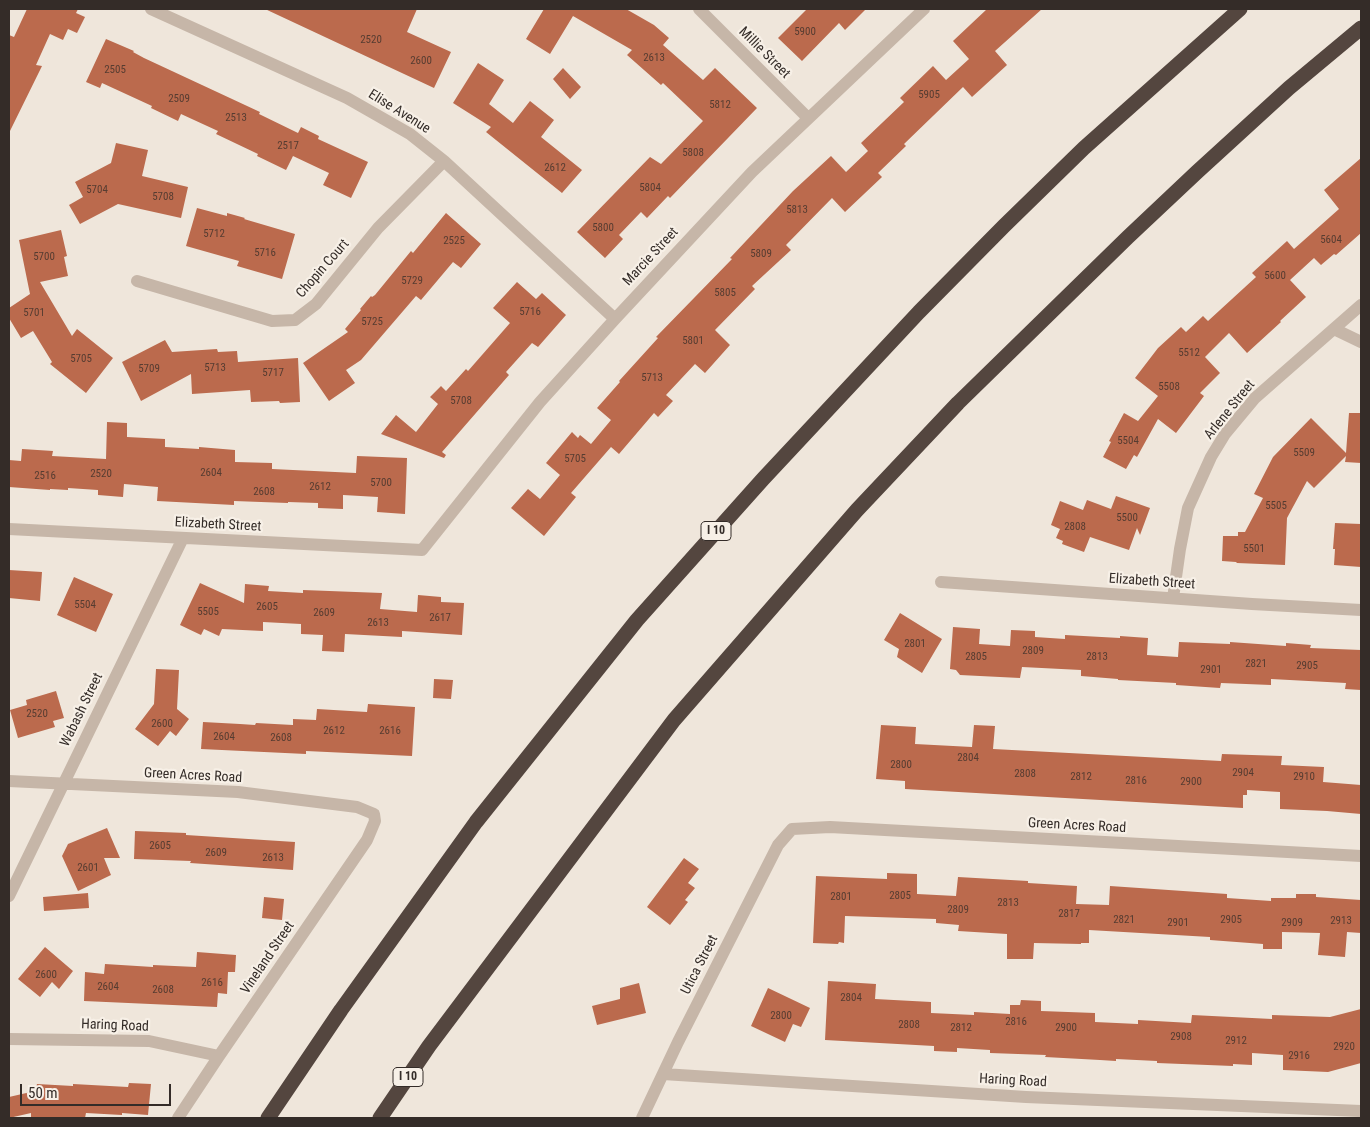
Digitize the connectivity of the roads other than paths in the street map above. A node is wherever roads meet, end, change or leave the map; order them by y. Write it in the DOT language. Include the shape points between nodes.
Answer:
graph roads {
  1 [pos="151,9"];
  2 [pos="699,9"];
  3 [pos="924,9"];
  4 [pos="1240,9"];
  5 [pos="1361,28"];
  6 [pos="808,118"];
  7 [pos="444,161"];
  8 [pos="137,281"];
  9 [pos="1361,305"];
  10 [pos="615,319"];
  11 [pos="1334,329"];
  12 [pos="1361,342"];
  13 [pos="9,529"];
  14 [pos="183,538"];
  15 [pos="424,548"];
  16 [pos="941,582"];
  17 [pos="1173,598"];
  18 [pos="1361,610"];
  19 [pos="9,781"];
  20 [pos="62,784"];
  21 [pos="374,814"];
  22 [pos="792,829"];
  23 [pos="1361,856"];
  24 [pos="9,896"];
  25 [pos="9,1039"];
  26 [pos="219,1056"];
  27 [pos="663,1074"];
  28 [pos="1361,1111"];
  29 [pos="178,1118"];
  30 [pos="268,1118"];
  31 [pos="380,1118"];
  32 [pos="642,1118"];
  1 -- 7 [label="street, Elise Avenue" via="347,98 410,134"];
  2 -- 6 [label="street, Millie Street"];
  3 -- 6 [label="street, Marcie Street"];
  4 -- 30 [label="highway, I 10" via="1084,148 925,306 794,445 637,620 476,822"];
  5 -- 31 [label="highway, I 10" via="1289,88 1128,237 958,403 857,510 674,720 429,1046"];
  6 -- 10 [label="street, Marcie Street" via="752,172"];
  7 -- 8 [label="street, Chopin Court" via="378,228 316,304 295,320 272,321"];
  7 -- 10 [label="street, Elise Avenue"];
  9 -- 11 [label="street, Arlene Street"];
  10 -- 15 [label="street, Marcie Street" via="540,402"];
  11 -- 12 [label="street"];
  11 -- 17 [label="street, Arlene Street" via="1254,398 1211,457 1188,508"];
  13 -- 14 [label="street, Elizabeth Street"];
  14 -- 15 [label="street, Elizabeth Street"];
  14 -- 20 [label="street, Wabash Street"];
  16 -- 17 [label="street, Elizabeth Street"];
  17 -- 18 [label="street, Elizabeth Street"];
  19 -- 20 [label="street, Green Acres Road"];
  20 -- 21 [label="street, Green Acres Road" via="238,792 357,807"];
  20 -- 24 [label="street, Wabash Street"];
  21 -- 26 [label="street, Vineland Street" via="375,821 368,840"];
  22 -- 23 [label="street, Green Acres Road" via="830,828"];
  22 -- 27 [label="street, Utica Street" via="778,845"];
  25 -- 26 [label="street, Haring Road" via="149,1041"];
  26 -- 29 [label="street, Vineland Street"];
  27 -- 28 [label="street, Haring Road" via="1026,1097"];
  27 -- 32 [label="street, Utica Street"];
}
